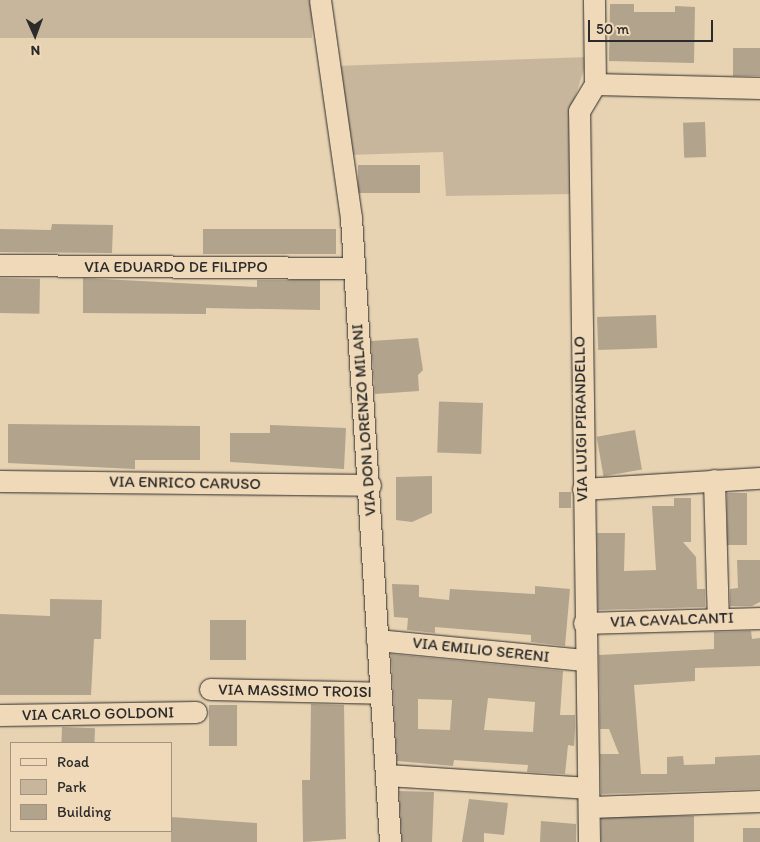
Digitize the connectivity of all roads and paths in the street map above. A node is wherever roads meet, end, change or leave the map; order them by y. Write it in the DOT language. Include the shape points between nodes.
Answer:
graph roads {
  1 [pos="320,0"];
  2 [pos="594,0"];
  3 [pos="595,84"];
  4 [pos="760,88"];
  5 [pos="0,265"];
  6 [pos="352,268"];
  7 [pos="760,478"];
  8 [pos="714,480"];
  9 [pos="0,481"];
  10 [pos="370,485"];
  11 [pos="583,489"];
  12 [pos="760,618"];
  13 [pos="718,619"];
  14 [pos="584,623"];
  15 [pos="378,640"];
  16 [pos="584,660"];
  17 [pos="210,689"];
  18 [pos="380,693"];
  19 [pos="196,712"];
  20 [pos="0,715"];
  21 [pos="387,775"];
  22 [pos="588,798"];
  23 [pos="760,801"];
  24 [pos="390,842"];
  25 [pos="589,842"];
  1 -- 6 [label="street, VIA DON LORENZO MILANI" via="346,176"];
  2 -- 3 [label="street"];
  3 -- 4 [label="street"];
  3 -- 11 [label="street, VIA LUIGI PIRANDELLO" via="579,111"];
  5 -- 6 [label="street, VIA EDUARDO DE FILIPPO"];
  6 -- 10 [label="street, VIA DON LORENZO MILANI"];
  7 -- 8 [label="street"];
  8 -- 11 [label="street"];
  8 -- 13 [label="street"];
  9 -- 10 [label="street, VIA ENRICO CARUSO"];
  10 -- 15 [label="street, VIA DON LORENZO MILANI"];
  11 -- 14 [label="street, VIA LUIGI PIRANDELLO"];
  12 -- 13 [label="street, VIA CAVALCANTI"];
  13 -- 14 [label="street, VIA CAVALCANTI"];
  14 -- 16 [label="street, VIA LUIGI PIRANDELLO"];
  15 -- 16 [label="street, VIA EMILIO SERENI"];
  15 -- 18 [label="street, VIA DON LORENZO MILANI"];
  16 -- 22 [label="street, VIA LUIGI PIRANDELLO"];
  17 -- 18 [label="street, VIA MASSIMO TROISI"];
  18 -- 21 [label="street, VIA DON LORENZO MILANI"];
  19 -- 20 [label="street, VIA CARLO GOLDONI"];
  21 -- 22 [label="street"];
  21 -- 24 [label="street, VIA DON LORENZO MILANI"];
  22 -- 23 [label="street"];
  22 -- 25 [label="street, VIA LUIGI PIRANDELLO"];
}
